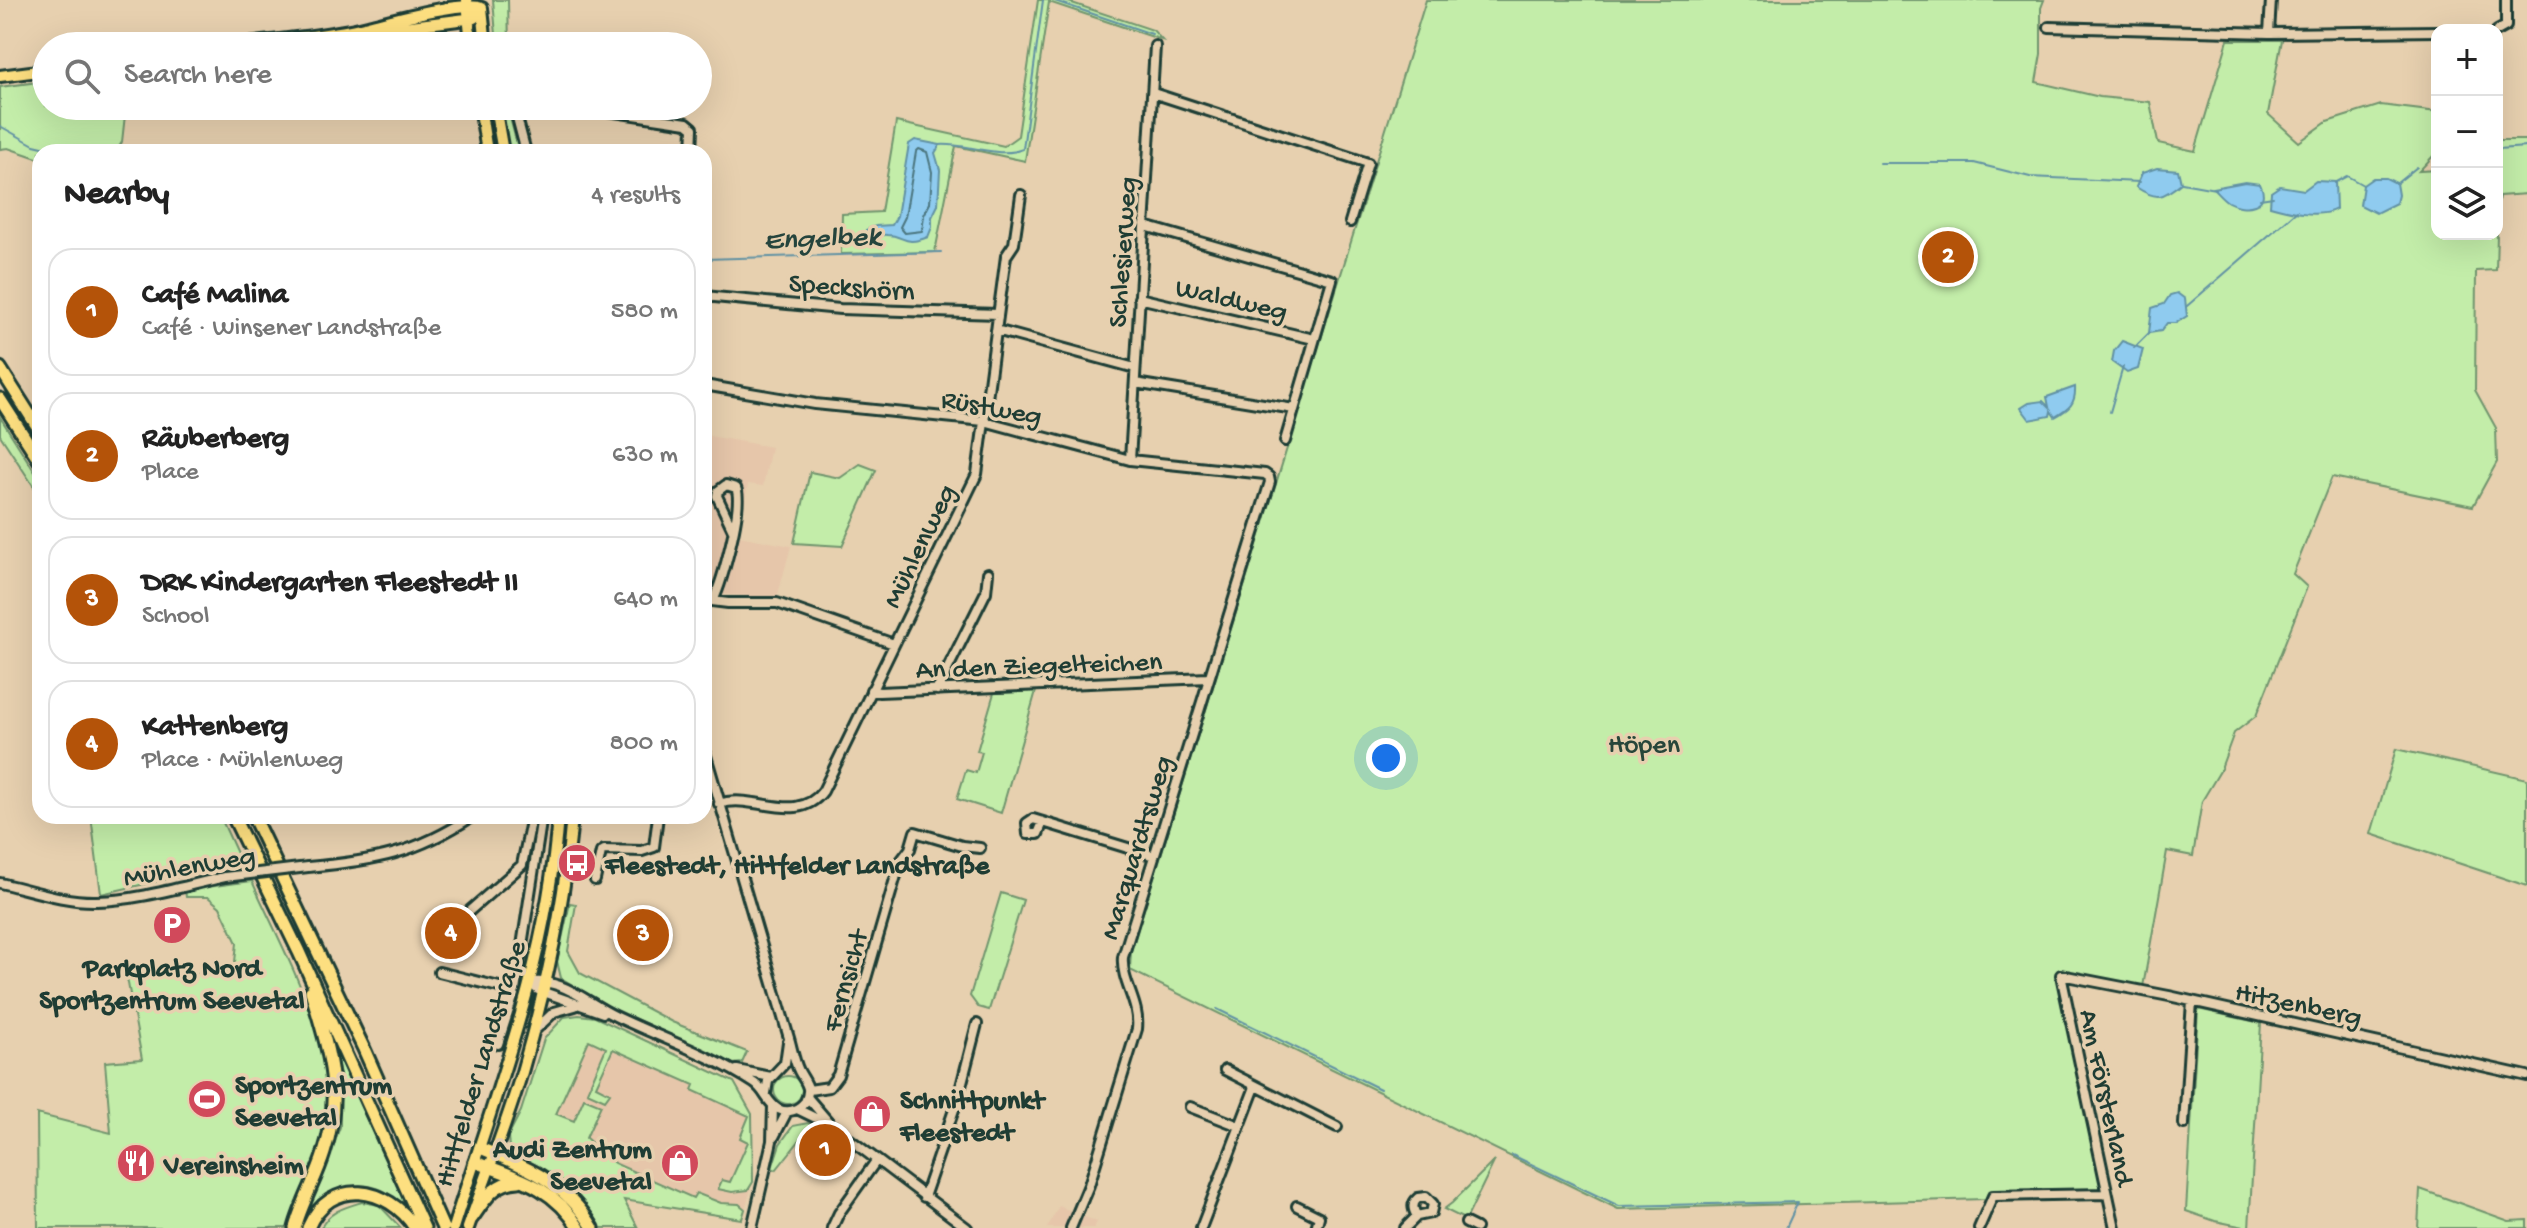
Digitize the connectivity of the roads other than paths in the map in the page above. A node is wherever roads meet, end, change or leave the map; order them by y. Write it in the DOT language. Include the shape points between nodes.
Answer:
graph roads {
  1 [pos="2271,0"];
  2 [pos="2506,0"];
  3 [pos="467,1"];
  4 [pos="482,4"];
  5 [pos="467,19"];
  6 [pos="367,26"];
  7 [pos="2049,27"];
  8 [pos="2503,28"];
  9 [pos="2431,31"];
  10 [pos="327,32"];
  11 [pos="469,32"];
  12 [pos="485,32"];
  13 [pos="2269,33"];
  14 [pos="1155,46"];
  15 [pos="32,72"];
  16 [pos="0,76"];
  17 [pos="1153,93"];
  18 [pos="482,120"];
  19 [pos="497,120"];
  20 [pos="518,120"];
  21 [pos="667,120"];
  22 [pos="486,144"];
  23 [pos="502,144"];
  24 [pos="524,144"];
  25 [pos="692,144"];
  26 [pos="1021,195"];
  27 [pos="1350,222"];
  28 [pos="1145,226"];
  29 [pos="712,297"];
  30 [pos="1139,298"];
  31 [pos="998,314"];
  32 [pos="996,330"];
  33 [pos="1314,339"];
  34 [pos="0,368"];
  35 [pos="1135,368"];
  36 [pos="1135,383"];
  37 [pos="712,386"];
  38 [pos="0,399"];
  39 [pos="1294,409"];
  40 [pos="32,418"];
  41 [pos="984,421"];
  42 [pos="1285,441"];
  43 [pos="32,449"];
  44 [pos="1130,460"];
  45 [pos="1269,477"];
  46 [pos="733,530"];
  47 [pos="988,573"];
  48 [pos="712,595"];
  49 [pos="712,601"];
  50 [pos="894,644"];
  51 [pos="1208,678"];
  52 [pos="871,690"];
  53 [pos="937,690"];
  54 [pos="712,780"];
  55 [pos="712,792"];
  56 [pos="715,792"];
  57 [pos="719,804"];
  58 [pos="1043,822"];
  59 [pos="237,824"];
  60 [pos="257,824"];
  61 [pos="459,824"];
  62 [pos="530,824"];
  63 [pos="541,824"];
  64 [pos="557,824"];
  65 [pos="571,824"];
  66 [pos="657,824"];
  67 [pos="980,848"];
  68 [pos="1154,856"];
  69 [pos="595,880"];
  70 [pos="0,883"];
  71 [pos="451,927"];
  72 [pos="299,952"];
  73 [pos="439,972"];
  74 [pos="2061,975"];
  75 [pos="530,983"];
  76 [pos="544,987"];
  77 [pos="515,991"];
  78 [pos="2192,1001"];
  79 [pos="578,1006"];
  80 [pos="613,1015"];
  81 [pos="977,1024"];
  82 [pos="533,1032"];
  83 [pos="789,1038"];
  84 [pos="498,1044"];
  85 [pos="725,1067"];
  86 [pos="781,1070"];
  87 [pos="1225,1070"];
  88 [pos="800,1073"];
  89 [pos="2527,1076"];
  90 [pos="771,1077"];
  91 [pos="1255,1087"];
  92 [pos="766,1093"];
  93 [pos="808,1094"];
  94 [pos="773,1106"];
  95 [pos="1190,1107"];
  96 [pos="797,1109"];
  97 [pos="787,1112"];
  98 [pos="2184,1124"];
  99 [pos="832,1126"];
  100 [pos="1239,1126"];
  101 [pos="1337,1127"];
  102 [pos="772,1141"];
  103 [pos="480,1148"];
  104 [pos="494,1154"];
  105 [pos="876,1161"];
  106 [pos="475,1162"];
  107 [pos="489,1167"];
  108 [pos="525,1180"];
  109 [pos="2107,1194"];
  110 [pos="924,1197"];
  111 [pos="1297,1206"];
  112 [pos="1417,1216"];
  113 [pos="470,1223"];
  114 [pos="1466,1223"];
  115 [pos="295,1228"];
  116 [pos="308,1228"];
  117 [pos="415,1228"];
  118 [pos="424,1228"];
  119 [pos="443,1228"];
  120 [pos="453,1228"];
  121 [pos="579,1228"];
  122 [pos="593,1228"];
  123 [pos="752,1228"];
  124 [pos="832,1228"];
  125 [pos="967,1228"];
  126 [pos="1071,1228"];
  127 [pos="1201,1228"];
  128 [pos="1316,1228"];
  129 [pos="1405,1228"];
  130 [pos="1476,1228"];
  131 [pos="1979,1228"];
  132 [pos="2115,1228"];
  1 -- 13 [label="street"];
  2 -- 8 [label="street"];
  3 -- 4 [label="main road"];
  3 -- 5 [label="main road"];
  3 -- 6 [label="main road"];
  4 -- 5 [label="main road" via="477,16"];
  4 -- 12 [label="main road"];
  5 -- 6 [label="main road" via="396,28"];
  5 -- 11 [label="main road"];
  6 -- 10 [label="main road"];
  7 -- 13 [label="street"];
  9 -- 13 [label="street"];
  14 -- 17 [label="street, Schlesierweg"];
  15 -- 16 [label="main road"];
  17 -- 27 [label="street" via="1368,163"];
  17 -- 28 [label="street, Schlesierweg"];
  18 -- 22 [label="main road"];
  19 -- 23 [label="main road"];
  20 -- 24 [label="street"];
  21 -- 25 [label="street" via="693,128"];
  26 -- 31 [label="street, Mühlenweg"];
  28 -- 30 [label="street, Schlesierweg"];
  28 -- 33 [label="street" via="1332,280"];
  29 -- 31 [label="street, Speckshörn" via="840,309"];
  30 -- 33 [label="street, Waldweg"];
  30 -- 35 [label="street, Schlesierweg"];
  31 -- 32 [label="street, Mühlenweg"];
  32 -- 35 [label="street"];
  32 -- 41 [label="street, Mühlenweg"];
  33 -- 39 [label="street"];
  34 -- 40 [label="highway"];
  35 -- 36 [label="street, Schlesierweg"];
  36 -- 39 [label="street"];
  36 -- 44 [label="street, Schlesierweg"];
  37 -- 41 [label="street, Rüstweg" via="815,404"];
  38 -- 43 [label="highway"];
  39 -- 42 [label="street"];
  41 -- 44 [label="street, Rüstweg"];
  41 -- 50 [label="street, Mühlenweg" via="977,474"];
  44 -- 45 [label="street, Rüstweg"];
  45 -- 51 [label="street, Marquardtsweg"];
  46 -- 46 [label="street" via="739,493 726,485 717,496"];
  46 -- 48 [label="street" via="721,584"];
  47 -- 53 [label="street" via="986,592"];
  49 -- 50 [label="street" via="777,603"];
  50 -- 52 [label="street, Mühlenweg"];
  51 -- 53 [label="street, An den Ziegelteichen"];
  51 -- 68 [label="street, Marquardtsweg"];
  52 -- 53 [label="street, An den Ziegelteichen"];
  52 -- 57 [label="street, Mühlenweg" via="816,801 791,808"];
  54 -- 56 [label="street"];
  55 -- 56 [label="street"];
  56 -- 57 [label="street"];
  57 -- 83 [label="street"];
  58 -- 68 [label="street"];
  59 -- 72 [label="highway"];
  60 -- 119 [label="highway"];
  61 -- 70 [label="street, Mühlenweg, bridge" via="425,844 377,860 225,877 119,899 79,900"];
  62 -- 71 [label="street" via="522,865"];
  63 -- 77 [label="street"];
  64 -- 75 [label="main road, Hittfelder Landstraße"];
  65 -- 76 [label="main road, Hittfelder Landstraße"];
  66 -- 69 [label="street" via="650,851 601,852"];
  67 -- 93 [label="street, Fernsicht" via="915,832 900,862 838,1075 829,1087"];
  68 -- 126 [label="street, Marquardtsweg" via="1123,957 1137,1029"];
  72 -- 115 [label="highway" via="335,1091 324,1154"];
  72 -- 118 [label="highway"];
  73 -- 77 [label="street"];
  74 -- 78 [label="street, Hitzenberg"];
  74 -- 109 [label="street, Am Försterland"];
  75 -- 76 [label="street"];
  75 -- 103 [label="main road, Hittfelder Landstraße"];
  76 -- 79 [label="street"];
  76 -- 80 [label="street" via="562,987"];
  76 -- 82 [label="main road, Hittfelder Landstraße"];
  77 -- 84 [label="street"];
  78 -- 89 [label="street, Hitzenberg"];
  78 -- 98 [label="street"];
  79 -- 80 [label="street"];
  79 -- 82 [label="street" via="554,1012"];
  80 -- 85 [label="street"];
  81 -- 110 [label="street"];
  82 -- 104 [label="main road, Hittfelder Landstraße"];
  83 -- 86 [label="street"];
  83 -- 88 [label="street"];
  85 -- 90 [label="street"];
  85 -- 92 [label="street"];
  86 -- 88 [label="street"];
  86 -- 90 [label="street"];
  87 -- 91 [label="street"];
  88 -- 93 [label="street"];
  90 -- 92 [label="street"];
  91 -- 100 [label="street"];
  91 -- 101 [label="street"];
  92 -- 94 [label="street"];
  93 -- 96 [label="street"];
  93 -- 99 [label="street"];
  94 -- 97 [label="street"];
  94 -- 102 [label="street"];
  95 -- 100 [label="street"];
  96 -- 97 [label="street"];
  96 -- 99 [label="street"];
  97 -- 102 [label="street"];
  99 -- 105 [label="street"];
  100 -- 127 [label="street"];
  102 -- 123 [label="street"];
  103 -- 104 [label="highway"];
  103 -- 106 [label="main road, Hittfelder Landstraße"];
  104 -- 107 [label="main road, Hittfelder Landstraße"];
  104 -- 122 [label="highway" via="554,1183"];
  105 -- 110 [label="street"];
  105 -- 124 [label="street"];
  106 -- 107 [label="highway"];
  106 -- 120 [label="main road, Hittfelder Landstraße"];
  107 -- 108 [label="highway"];
  107 -- 113 [label="main road, Hittfelder Landstraße"];
  108 -- 113 [label="highway" via="501,1184"];
  108 -- 121 [label="highway" via="552,1195"];
  109 -- 131 [label="street" via="1993,1196"];
  109 -- 132 [label="street, Am Försterland"];
  110 -- 125 [label="street"];
  111 -- 128 [label="street" via="1319,1217"];
  112 -- 129 [label="street"];
  114 -- 130 [label="street"];
  116 -- 117 [label="highway" via="332,1200 358,1192 391,1201"];
}
